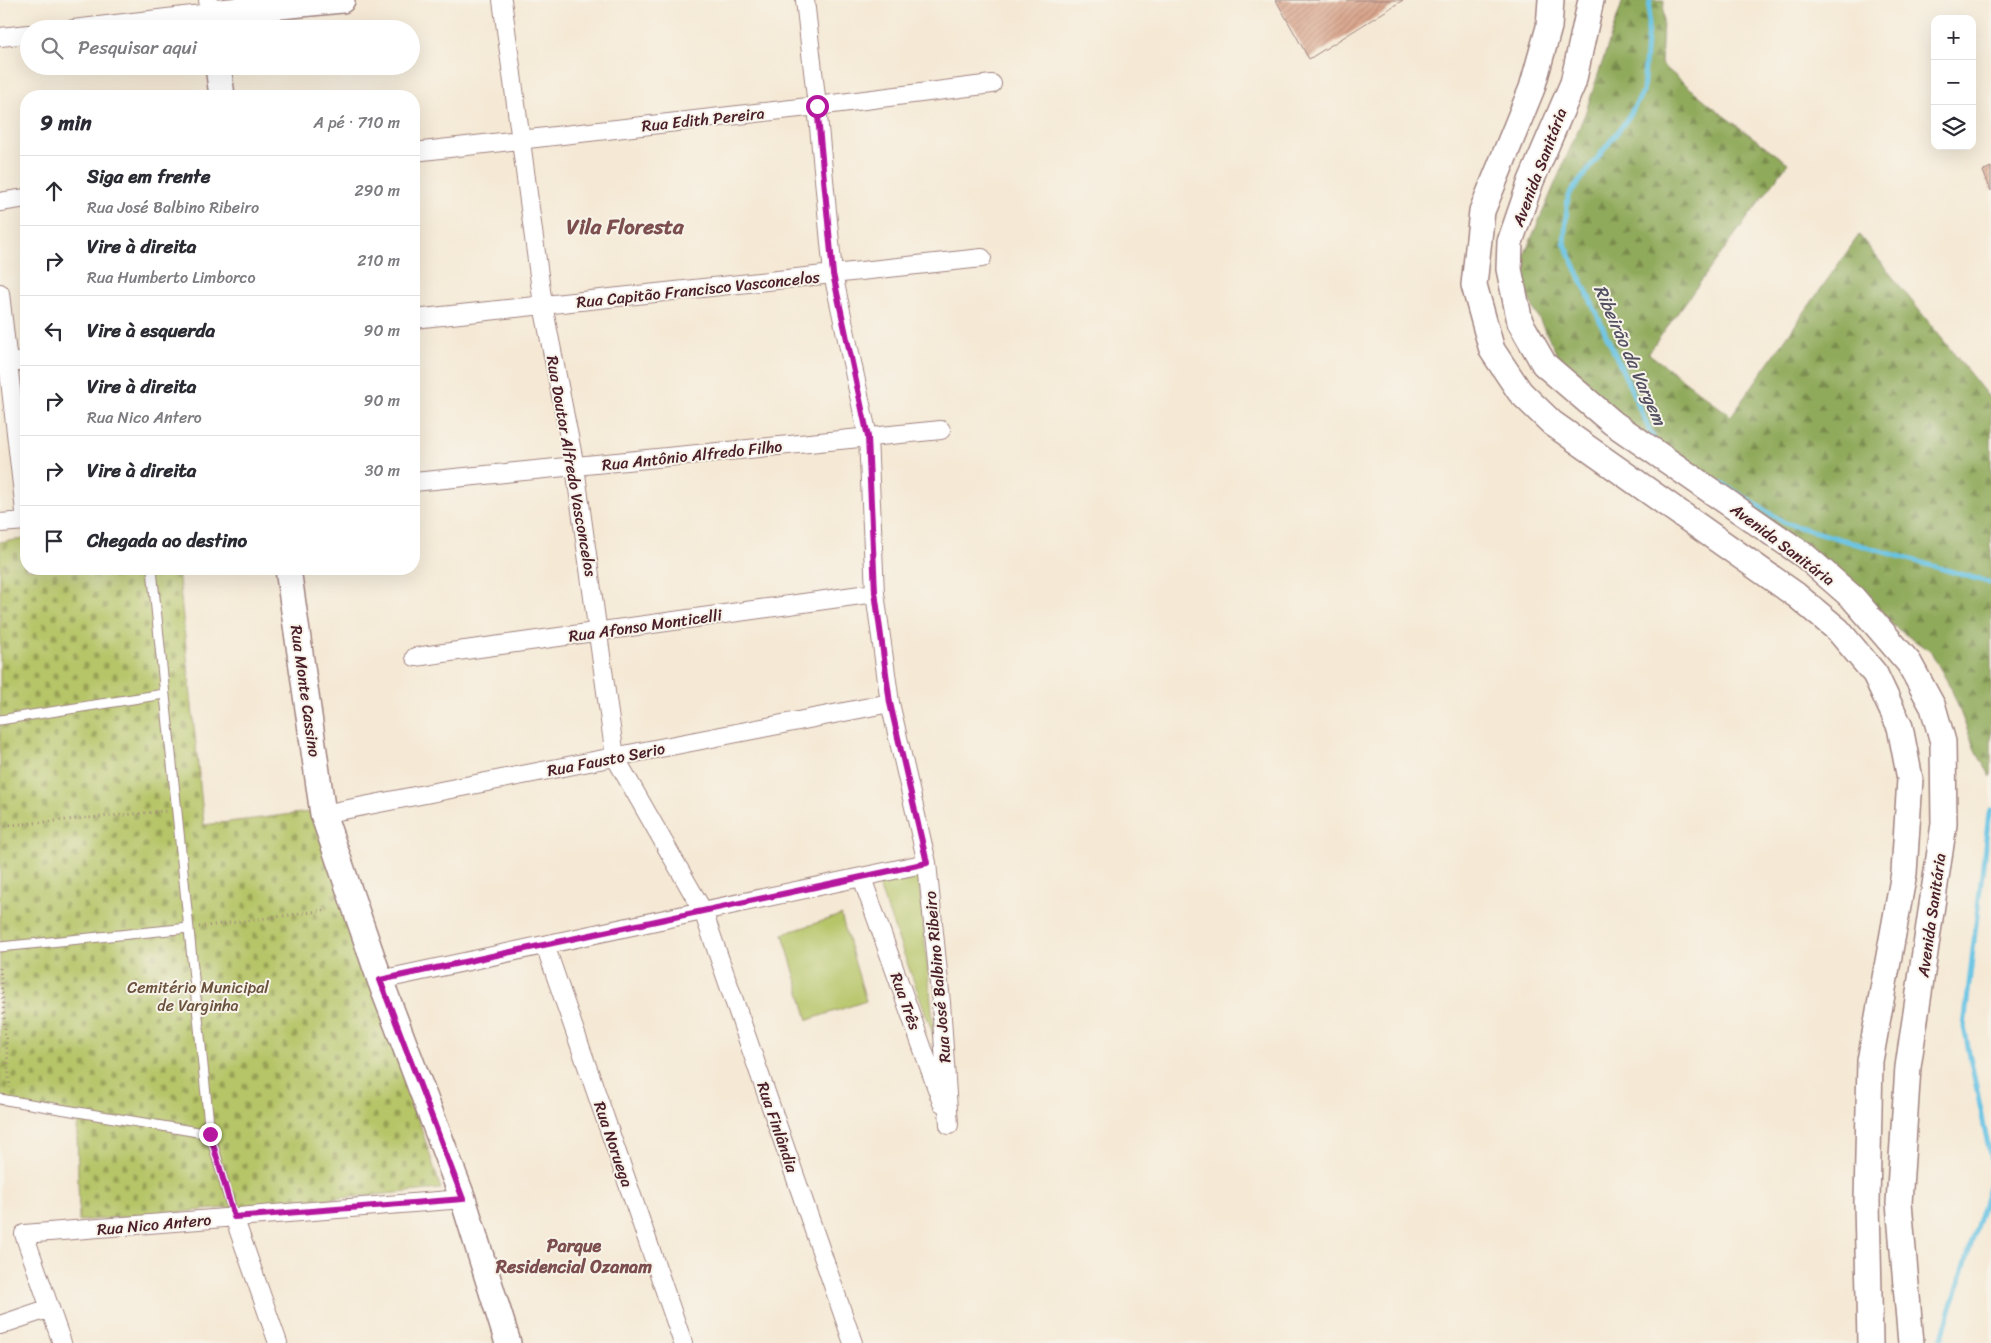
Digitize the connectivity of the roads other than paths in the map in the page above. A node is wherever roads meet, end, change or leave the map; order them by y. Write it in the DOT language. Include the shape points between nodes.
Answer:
graph roads {
  1 [pos="342,0"];
  2 [pos="502,0"];
  3 [pos="805,0"];
  4 [pos="1551,0"];
  5 [pos="1591,0"];
  6 [pos="210,14"];
  7 [pos="155,20"];
  8 [pos="20,35"];
  9 [pos="0,37"];
  10 [pos="219,75"];
  11 [pos="992,84"];
  12 [pos="221,90"];
  13 [pos="817,106"];
  14 [pos="521,140"];
  15 [pos="420,151"];
  16 [pos="20,199"];
  17 [pos="0,202"];
  18 [pos="982,258"];
  19 [pos="833,274"];
  20 [pos="0,293"];
  21 [pos="543,305"];
  22 [pos="420,318"];
  23 [pos="20,362"];
  24 [pos="4,364"];
  25 [pos="941,430"];
  26 [pos="868,437"];
  27 [pos="575,467"];
  28 [pos="20,477"];
  29 [pos="420,481"];
  30 [pos="20,521"];
  31 [pos="0,523"];
  32 [pos="153,575"];
  33 [pos="289,575"];
  34 [pos="875,592"];
  35 [pos="599,632"];
  36 [pos="415,657"];
  37 [pos="164,694"];
  38 [pos="890,703"];
  39 [pos="0,720"];
  40 [pos="616,757"];
  41 [pos="323,814"];
  42 [pos="927,863"];
  43 [pos="862,878"];
  44 [pos="703,911"];
  45 [pos="189,928"];
  46 [pos="545,945"];
  47 [pos="0,947"];
  48 [pos="380,980"];
  49 [pos="0,1099"];
  50 [pos="949,1125"];
  51 [pos="210,1134"];
  52 [pos="463,1199"];
  53 [pos="234,1217"];
  54 [pos="50,1308"];
  55 [pos="0,1325"];
  56 [pos="62,1343"];
  57 [pos="278,1343"];
  58 [pos="508,1343"];
  59 [pos="683,1343"];
  60 [pos="853,1343"];
  61 [pos="1870,1343"];
  62 [pos="1911,1343"];
  1 -- 6 [label="street"];
  2 -- 14 [label="street, Rua Doutor Alfredo Vasconcelos"];
  3 -- 13 [label="street, Rua José Balbino Ribeiro"];
  4 -- 61 [label="street, Avenida Sanitária" via="1549,28 1532,88 1482,211 1474,285 1492,350 1520,392 1552,423 1796,596 1838,630 1875,674 1900,727 1910,779 1904,873 1870,1060 1867,1202"];
  5 -- 62 [label="street, Avenida Sanitária" via="1573,83 1531,181 1510,242 1509,269 1520,322 1544,364 1613,423 1805,556 1853,598 1909,663 1933,707 1943,742 1944,824 1908,1067 1899,1203"];
  6 -- 7 [label="street"];
  8 -- 9 [label="street"];
  10 -- 12 [label="street"];
  11 -- 13 [label="street, Rua Edith Pereira"];
  13 -- 14 [label="street, Rua Edith Pereira"];
  13 -- 19 [label="street, Rua José Balbino Ribeiro"];
  14 -- 15 [label="street, Rua Edith Pereira"];
  14 -- 21 [label="street, Rua Doutor Alfredo Vasconcelos"];
  16 -- 17 [label="street"];
  18 -- 19 [label="street, Rua Capitão Francisco Vasconcelos"];
  19 -- 21 [label="street, Rua Capitão Francisco Vasconcelos"];
  19 -- 26 [label="street, Rua José Balbino Ribeiro"];
  20 -- 24 [label="street"];
  21 -- 22 [label="street, Rua Capitão Francisco Vasconcelos"];
  21 -- 27 [label="street, Rua Doutor Alfredo Vasconcelos"];
  23 -- 24 [label="street"];
  24 -- 28 [label="street"];
  25 -- 26 [label="street, Rua Antônio Alfredo Filho"];
  26 -- 27 [label="street, Rua Antônio Alfredo Filho"];
  26 -- 34 [label="street, Rua José Balbino Ribeiro"];
  27 -- 29 [label="street, Rua Antônio Alfredo Filho"];
  27 -- 35 [label="street, Rua Doutor Alfredo Vasconcelos"];
  30 -- 31 [label="street"];
  32 -- 37 [label="lane"];
  33 -- 41 [label="street, Rua Monte Cassino"];
  34 -- 35 [label="street, Rua Afonso Monticelli"];
  34 -- 38 [label="street, Rua José Balbino Ribeiro"];
  35 -- 36 [label="street, Rua Afonso Monticelli"];
  35 -- 40 [label="street, Rua Doutor Alfredo Vasconcelos"];
  37 -- 39 [label="lane"];
  37 -- 45 [label="lane"];
  38 -- 40 [label="street, Rua Fausto Serio"];
  38 -- 42 [label="street, Rua José Balbino Ribeiro"];
  40 -- 41 [label="street, Rua Fausto Serio"];
  40 -- 44 [label="street, Rua Doutor Alfredo Vasconcelos"];
  41 -- 48 [label="street, Rua Monte Cassino"];
  42 -- 43 [label="street"];
  42 -- 50 [label="street, Rua José Balbino Ribeiro"];
  43 -- 44 [label="street"];
  43 -- 50 [label="street, Rua Três"];
  44 -- 46 [label="street"];
  44 -- 60 [label="street, Rua Finlândia"];
  45 -- 47 [label="lane"];
  45 -- 51 [label="lane"];
  46 -- 48 [label="street"];
  46 -- 59 [label="street, Rua Noruega"];
  48 -- 52 [label="street, Rua Monte Cassino"];
  49 -- 51 [label="lane"];
  51 -- 53 [label="lane"];
  52 -- 53 [label="street, Rua Nico Antero"];
  52 -- 58 [label="street, Rua Monte Cassino"];
  53 -- 54 [label="street, Rua Nico Antero" via="24,1234"];
  53 -- 57 [label="street"];
  54 -- 55 [label="street"];
  54 -- 56 [label="street"];
}
